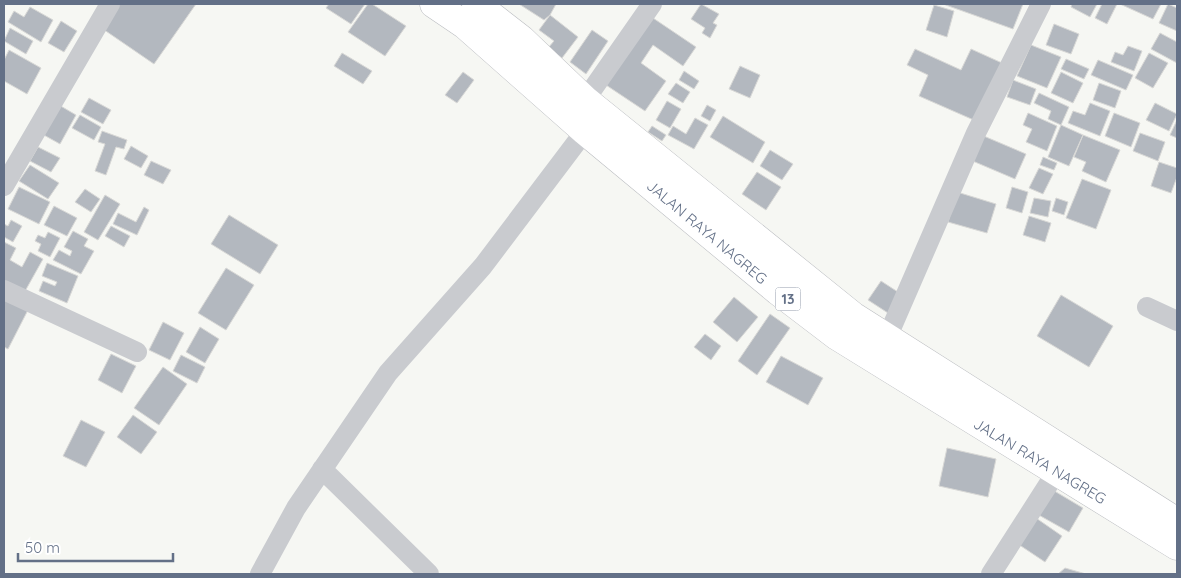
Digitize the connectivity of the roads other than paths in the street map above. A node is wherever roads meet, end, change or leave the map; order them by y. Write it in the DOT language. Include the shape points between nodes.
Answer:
graph roads {
  1 [pos="110,4"];
  2 [pos="434,4"];
  3 [pos="476,4"];
  4 [pos="652,4"];
  5 [pos="1041,4"];
  6 [pos="585,100"];
  7 [pos="585,131"];
  8 [pos="4,186"];
  9 [pos="4,290"];
  10 [pos="1147,308"];
  11 [pos="1177,321"];
  12 [pos="886,338"];
  13 [pos="137,352"];
  14 [pos="322,469"];
  15 [pos="1057,471"];
  16 [pos="1177,522"];
  17 [pos="1177,546"];
  18 [pos="260,574"];
  19 [pos="429,574"];
  20 [pos="991,574"];
  1 -- 8 [label="street"];
  2 -- 7 [label="highway, JALAN RAYA NAGREG / 13" via="466,25"];
  3 -- 6 [label="highway, JALAN RAYA NAGREG / 13" via="521,39"];
  4 -- 6 [label="street"];
  5 -- 12 [label="street" via="976,133"];
  6 -- 12 [label="highway, JALAN RAYA NAGREG / 13" via="853,316"];
  7 -- 14 [label="street" via="483,266 388,372"];
  7 -- 15 [label="highway, JALAN RAYA NAGREG / 13" via="837,336"];
  9 -- 13 [label="street"];
  10 -- 11 [label="street"];
  12 -- 16 [label="highway, JALAN RAYA NAGREG / 13"];
  14 -- 18 [label="street" via="296,508"];
  14 -- 19 [label="street"];
  15 -- 17 [label="highway, JALAN RAYA NAGREG / 13"];
  15 -- 20 [label="street"];
}
